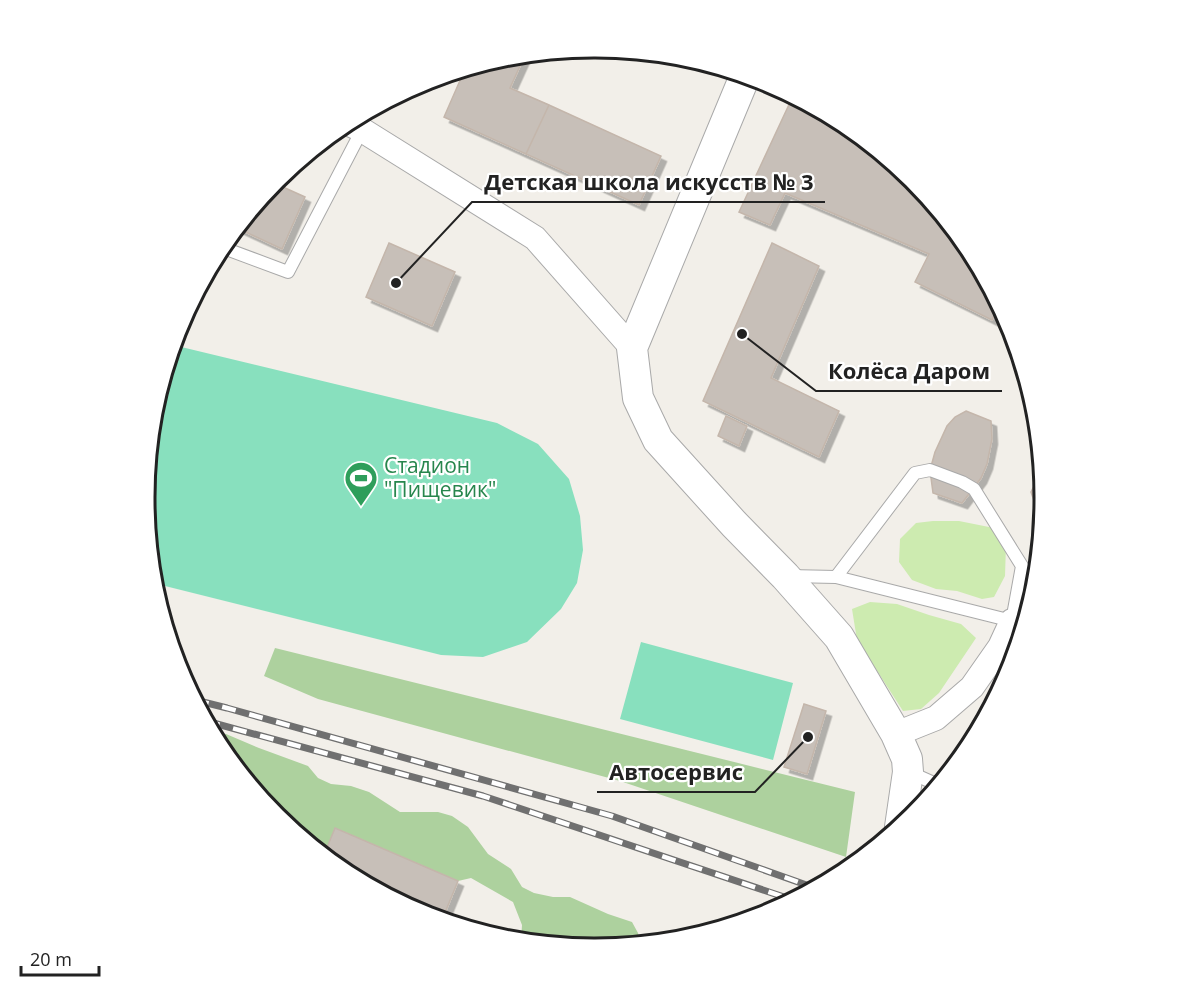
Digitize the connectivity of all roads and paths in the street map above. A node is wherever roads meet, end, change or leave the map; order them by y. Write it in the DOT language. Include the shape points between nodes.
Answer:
graph roads {
  1 [pos="742,84"];
  2 [pos="358,128"];
  3 [pos="351,132"];
  4 [pos="231,251"];
  5 [pos="632,348"];
  6 [pos="785,576"];
  7 [pos="836,577"];
  8 [pos="1020,610"];
  9 [pos="1017,619"];
  10 [pos="1015,626"];
  11 [pos="896,734"];
  12 [pos="908,772"];
  13 [pos="930,782"];
  14 [pos="902,811"];
  1 -- 5 [label="street"];
  2 -- 5 [label="street" via="535,238"];
  3 -- 4 [label="lane" via="288,272"];
  5 -- 6 [label="street" via="638,399 658,440"];
  6 -- 7 [label="lane"];
  6 -- 11 [label="street" via="839,637"];
  7 -- 8 [label="lane" via="915,473 930,470 974,489 1022,566"];
  7 -- 9 [label="lane"];
  10 -- 11 [label="street" via="972,687 936,718"];
  11 -- 12 [label="street"];
  12 -- 13 [label="lane"];
  12 -- 14 [label="street"];
}
